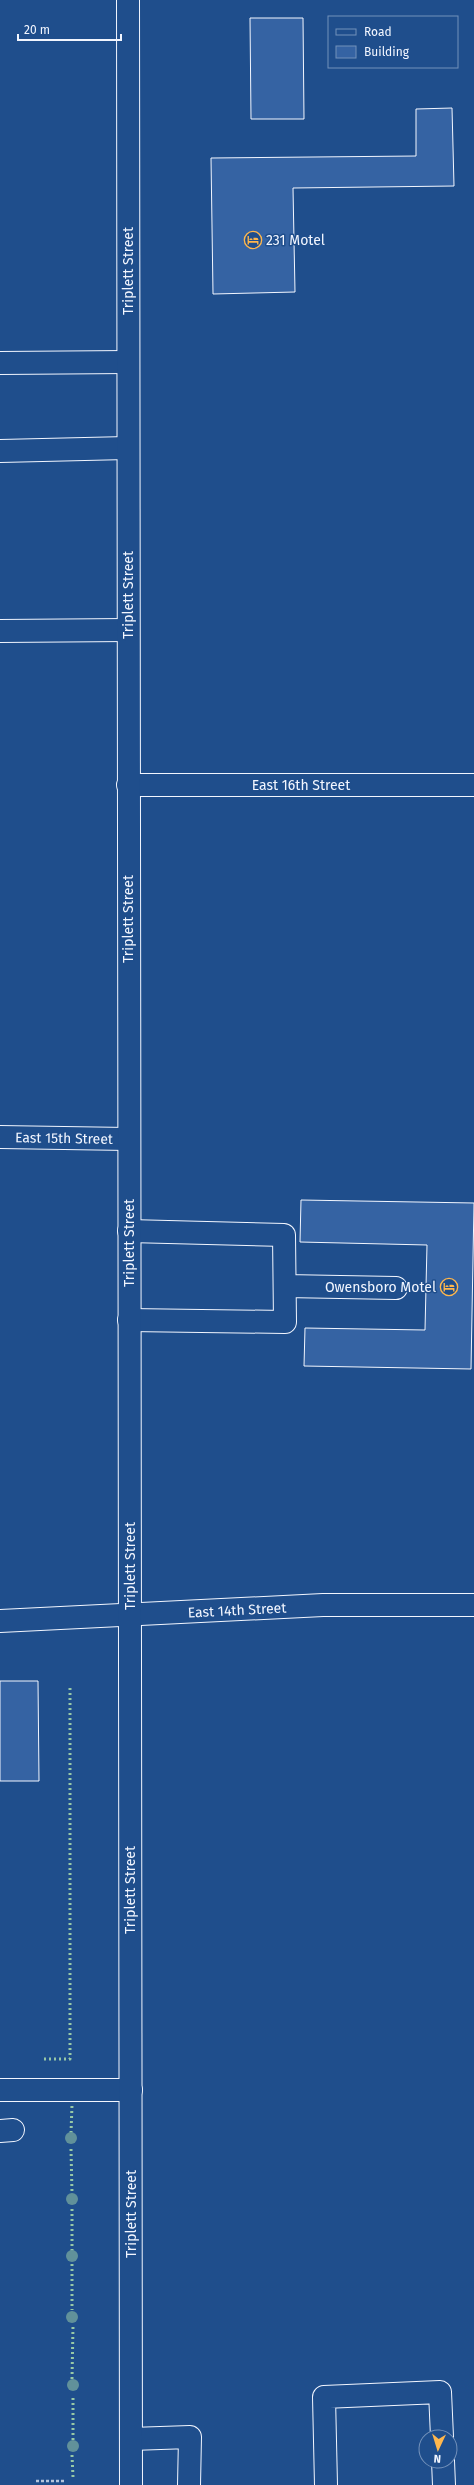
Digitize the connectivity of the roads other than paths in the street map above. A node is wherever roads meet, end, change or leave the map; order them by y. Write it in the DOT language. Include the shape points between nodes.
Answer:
graph roads {
  1 [pos="128,0"];
  2 [pos="128,362"];
  3 [pos="0,363"];
  4 [pos="127,448"];
  5 [pos="0,451"];
  6 [pos="128,630"];
  7 [pos="0,631"];
  8 [pos="128,784"];
  9 [pos="474,785"];
  10 [pos="0,1137"];
  11 [pos="128,1139"];
  12 [pos="129,1232"];
  13 [pos="284,1286"];
  14 [pos="396,1288"];
  15 [pos="129,1320"];
  16 [pos="474,1605"];
  17 [pos="130,1615"];
  18 [pos="0,1621"];
  19 [pos="0,2090"];
  20 [pos="131,2090"];
  21 [pos="442,2429"];
  22 [pos="131,2439"];
  23 [pos="443,2469"];
  24 [pos="131,2485"];
  25 [pos="189,2485"];
  26 [pos="326,2485"];
  27 [pos="444,2485"];
  1 -- 2 [label="main road, Triplett Street"];
  2 -- 3 [label="main road"];
  2 -- 4 [label="main road, Triplett Street"];
  4 -- 5 [label="main road"];
  4 -- 6 [label="main road, Triplett Street"];
  6 -- 7 [label="main road"];
  6 -- 8 [label="main road, Triplett Street"];
  8 -- 9 [label="main road, East 16th Street"];
  8 -- 11 [label="main road, Triplett Street"];
  10 -- 11 [label="main road, East 15th Street"];
  11 -- 12 [label="main road, Triplett Street"];
  12 -- 13 [label="main road" via="284,1235"];
  12 -- 15 [label="main road, Triplett Street"];
  13 -- 14 [label="main road"];
  13 -- 15 [label="main road" via="285,1322"];
  15 -- 17 [label="main road, Triplett Street"];
  16 -- 17 [label="main road, East 14th Street" via="323,1605"];
  17 -- 18 [label="main road, East 14th Street"];
  17 -- 20 [label="main road, Triplett Street"];
  19 -- 20 [label="main road"];
  20 -- 22 [label="main road, Triplett Street"];
  21 -- 26 [label="main road" via="440,2392 324,2397"];
  22 -- 24 [label="main road, Triplett Street"];
  22 -- 25 [label="main road" via="190,2438"];
  23 -- 27 [label="main road"];
}
